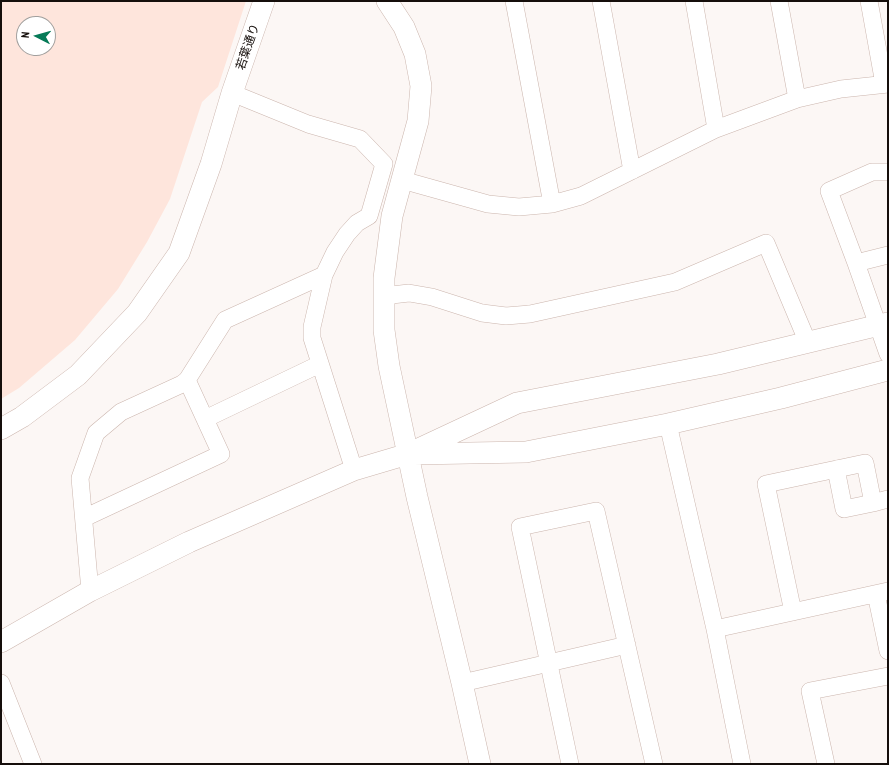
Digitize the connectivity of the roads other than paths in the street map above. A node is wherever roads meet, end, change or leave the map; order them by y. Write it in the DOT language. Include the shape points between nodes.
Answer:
graph roads {
  1 [pos="264,1"];
  2 [pos="386,1"];
  3 [pos="514,1"];
  4 [pos="601,1"];
  5 [pos="694,1"];
  6 [pos="779,1"];
  7 [pos="869,1"];
  8 [pos="886,84"];
  9 [pos="232,93"];
  10 [pos="797,99"];
  11 [pos="716,129"];
  12 [pos="632,170"];
  13 [pos="888,172"];
  14 [pos="402,180"];
  15 [pos="552,204"];
  16 [pos="888,255"];
  17 [pos="856,263"];
  18 [pos="324,275"];
  19 [pos="383,296"];
  20 [pos="883,325"];
  21 [pos="808,343"];
  22 [pos="888,354"];
  23 [pos="320,364"];
  24 [pos="888,370"];
  25 [pos="187,380"];
  26 [pos="205,418"];
  27 [pos="668,424"];
  28 [pos="1,429"];
  29 [pos="408,454"];
  30 [pos="836,469"];
  31 [pos="354,470"];
  32 [pos="881,501"];
  33 [pos="84,518"];
  34 [pos="90,592"];
  35 [pos="882,593"];
  36 [pos="793,612"];
  37 [pos="714,629"];
  38 [pos="1,642"];
  39 [pos="627,645"];
  40 [pos="888,651"];
  41 [pos="549,662"];
  42 [pos="888,676"];
  43 [pos="1,683"];
  44 [pos="462,683"];
  45 [pos="33,764"];
  46 [pos="480,764"];
  47 [pos="570,764"];
  48 [pos="654,764"];
  49 [pos="742,764"];
  50 [pos="826,764"];
  1 -- 9 [label="street, 若葉通り"];
  2 -- 14 [label="street" via="404,27 415,54 421,86 418,121"];
  3 -- 15 [label="street"];
  4 -- 12 [label="street"];
  5 -- 11 [label="street"];
  6 -- 10 [label="street"];
  7 -- 8 [label="street"];
  8 -- 10 [label="street" via="841,89"];
  9 -- 18 [label="street" via="308,124 360,139 384,164 368,216 347,234"];
  9 -- 28 [label="street, 若葉通り" via="211,164 179,252 154,289 137,313 78,375"];
  10 -- 11 [label="street"];
  11 -- 12 [label="street"];
  12 -- 15 [label="street" via="581,196"];
  13 -- 17 [label="street" via="872,172 829,191"];
  14 -- 15 [label="street" via="488,204 519,207"];
  14 -- 19 [label="street" via="392,216"];
  16 -- 17 [label="street"];
  17 -- 20 [label="street"];
  18 -- 23 [label="street" via="312,327 312,338"];
  18 -- 25 [label="street" via="225,320"];
  19 -- 21 [label="street" via="409,294 432,297 482,314 530,314 675,282 766,243"];
  19 -- 29 [label="street" via="389,366"];
  20 -- 21 [label="street"];
  20 -- 22 [label="street"];
  21 -- 29 [label="street" via="718,364 517,403"];
  23 -- 26 [label="street"];
  23 -- 31 [label="street"];
  24 -- 27 [label="street"];
  25 -- 26 [label="street"];
  25 -- 33 [label="street" via="121,412 96,432 80,478"];
  26 -- 33 [label="street" via="221,454"];
  27 -- 29 [label="street" via="526,452"];
  27 -- 37 [label="street"];
  29 -- 31 [label="street"];
  29 -- 44 [label="street"];
  30 -- 32 [label="street" via="865,463"];
  30 -- 32 [label="street" via="844,509"];
  30 -- 36 [label="street" via="766,484"];
  31 -- 34 [label="street" via="189,542"];
  33 -- 34 [label="street"];
  34 -- 38 [label="street"];
  35 -- 36 [label="street"];
  35 -- 40 [label="street"];
  36 -- 37 [label="street"];
  37 -- 49 [label="street"];
  39 -- 41 [label="street"];
  39 -- 41 [label="street" via="596,511 520,527"];
  39 -- 48 [label="street"];
  41 -- 44 [label="street"];
  41 -- 47 [label="street"];
  42 -- 50 [label="street" via="810,691"];
  43 -- 45 [label="street"];
  44 -- 46 [label="street"];
}
